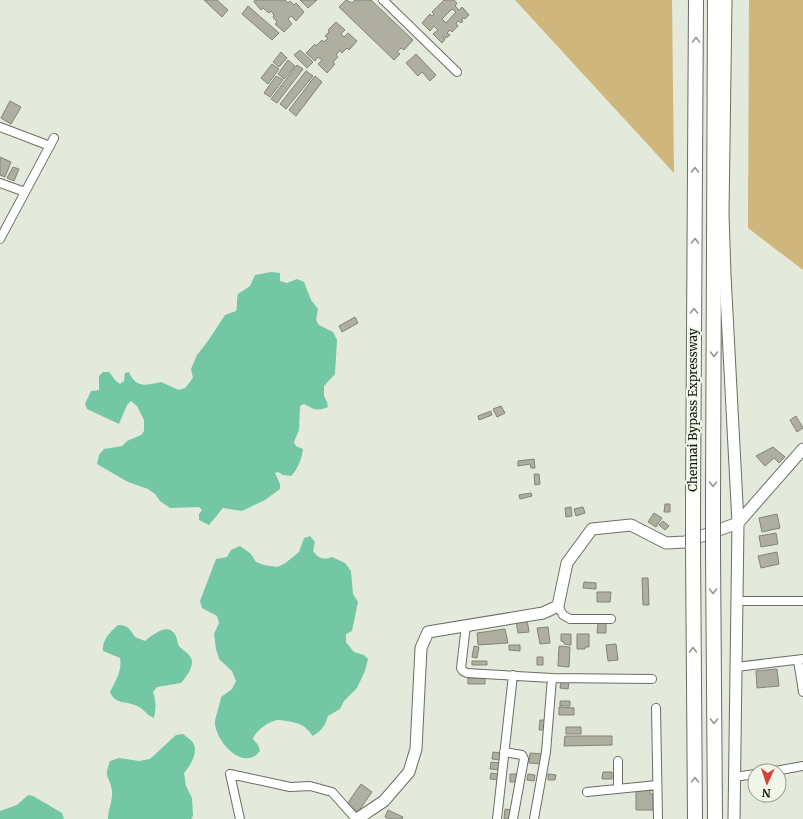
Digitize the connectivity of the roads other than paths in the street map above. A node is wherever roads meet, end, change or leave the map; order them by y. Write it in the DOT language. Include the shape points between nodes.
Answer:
graph roads {
  1 [pos="384,0"];
  2 [pos="696,0"];
  3 [pos="714,0"];
  4 [pos="726,0"];
  5 [pos="457,72"];
  6 [pos="0,127"];
  7 [pos="54,138"];
  8 [pos="50,146"];
  9 [pos="0,183"];
  10 [pos="25,192"];
  11 [pos="719,211"];
  12 [pos="0,239"];
  13 [pos="719,274"];
  14 [pos="803,449"];
  15 [pos="738,523"];
  16 [pos="737,601"];
  17 [pos="803,601"];
  18 [pos="558,606"];
  19 [pos="612,619"];
  20 [pos="466,626"];
  21 [pos="801,659"];
  22 [pos="736,666"];
  23 [pos="513,675"];
  24 [pos="552,678"];
  25 [pos="652,679"];
  26 [pos="803,692"];
  27 [pos="656,708"];
  28 [pos="504,752"];
  29 [pos="618,761"];
  30 [pos="803,766"];
  31 [pos="787,769"];
  32 [pos="747,775"];
  33 [pos="734,777"];
  34 [pos="657,784"];
  35 [pos="618,789"];
  36 [pos="587,792"];
  37 [pos="240,819"];
  38 [pos="356,819"];
  39 [pos="497,819"];
  40 [pos="513,819"];
  41 [pos="534,819"];
  42 [pos="658,819"];
  43 [pos="695,819"];
  44 [pos="715,819"];
  45 [pos="734,819"];
  1 -- 5 [label="street"];
  43 -- 2 [label="highway, Chennai Bypass Expressway, one-way, bridge" via="692,547"];
  3 -- 11 [label="highway, Chennai Bypass Expressway"];
  4 -- 11 [label="street"];
  6 -- 8 [label="street"];
  7 -- 8 [label="street"];
  8 -- 10 [label="street"];
  9 -- 10 [label="street"];
  10 -- 12 [label="street"];
  11 -- 13 [label="highway, Chennai Bypass Expressway"];
  13 -- 15 [label="street"];
  13 -- 44 [label="highway, Chennai Bypass Expressway, one-way, bridge" via="713,502"];
  14 -- 15 [label="street"];
  15 -- 16 [label="street"];
  15 -- 18 [label="street" via="685,542 666,543 631,525 592,529 567,563"];
  16 -- 17 [label="street"];
  16 -- 22 [label="street"];
  18 -- 19 [label="street" via="563,615 570,619"];
  18 -- 20 [label="street" via="543,613"];
  20 -- 23 [label="street" via="461,668 463,671"];
  20 -- 38 [label="street" via="428,632 421,648 416,749 409,772 384,801"];
  21 -- 22 [label="street"];
  21 -- 26 [label="street"];
  22 -- 33 [label="street"];
  23 -- 24 [label="street"];
  23 -- 28 [label="street"];
  24 -- 25 [label="street"];
  24 -- 41 [label="street" via="546,752"];
  27 -- 34 [label="street"];
  28 -- 39 [label="street"];
  28 -- 40 [label="street" via="522,755 524,759"];
  29 -- 35 [label="street"];
  30 -- 31 [label="street"];
  32 -- 33 [label="street"];
  33 -- 45 [label="street"];
  34 -- 35 [label="street"];
  34 -- 42 [label="street"];
  35 -- 36 [label="street"];
  37 -- 38 [label="street" via="230,774 290,786 310,786 332,792"];
}
